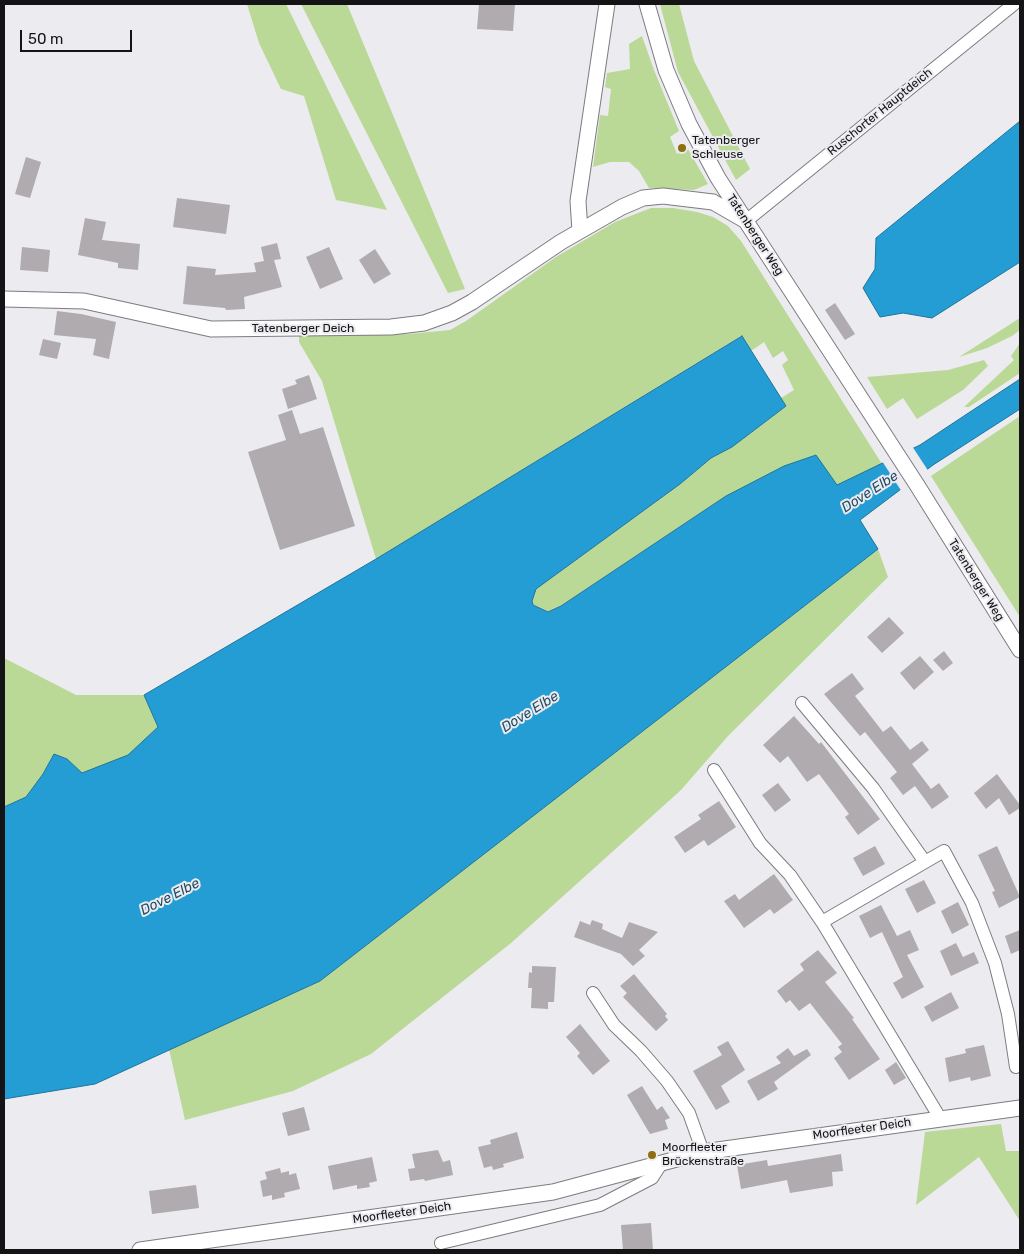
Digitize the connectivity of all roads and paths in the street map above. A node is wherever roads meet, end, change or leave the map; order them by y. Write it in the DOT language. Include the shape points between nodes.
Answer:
graph roads {
  1 [pos="607,4"];
  2 [pos="647,4"];
  3 [pos="1014,4"];
  4 [pos="746,221"];
  5 [pos="580,231"];
  6 [pos="4,298"];
  7 [pos="1020,650"];
  8 [pos="802,703"];
  9 [pos="714,770"];
  10 [pos="925,862"];
  11 [pos="822,922"];
  12 [pos="593,993"];
  13 [pos="1016,1067"];
  14 [pos="1020,1108"];
  15 [pos="940,1118"];
  16 [pos="703,1152"];
  17 [pos="662,1164"];
  18 [pos="441,1243"];
  19 [pos="140,1250"];
  1 -- 5 [label="street" via="578,201"];
  2 -- 4 [label="street, Tatenberger Weg" via="666,70 686,117 718,178"];
  3 -- 4 [label="street, Ruschorter Hauptdeich"];
  4 -- 5 [label="street, Tatenberger Deich" via="712,202 664,196 644,198 622,206"];
  4 -- 7 [label="street, Tatenberger Weg"];
  5 -- 6 [label="street, Tatenberger Deich" via="459,309 424,323 391,327 211,329 84,301"];
  8 -- 10 [label="street" via="873,788"];
  9 -- 11 [label="street" via="760,843 790,875"];
  10 -- 11 [label="street"];
  10 -- 13 [label="street" via="944,851 972,903 996,963"];
  11 -- 15 [label="street"];
  12 -- 16 [label="street" via="614,1025 667,1081 689,1113"];
  14 -- 15 [label="street, Moorfleeter Deich"];
  15 -- 16 [label="street, Moorfleeter Deich"];
  16 -- 17 [label="street, Moorfleeter Deich"];
  17 -- 18 [label="street" via="652,1178 600,1206"];
  17 -- 19 [label="street, Moorfleeter Deich" via="553,1192"];
}
